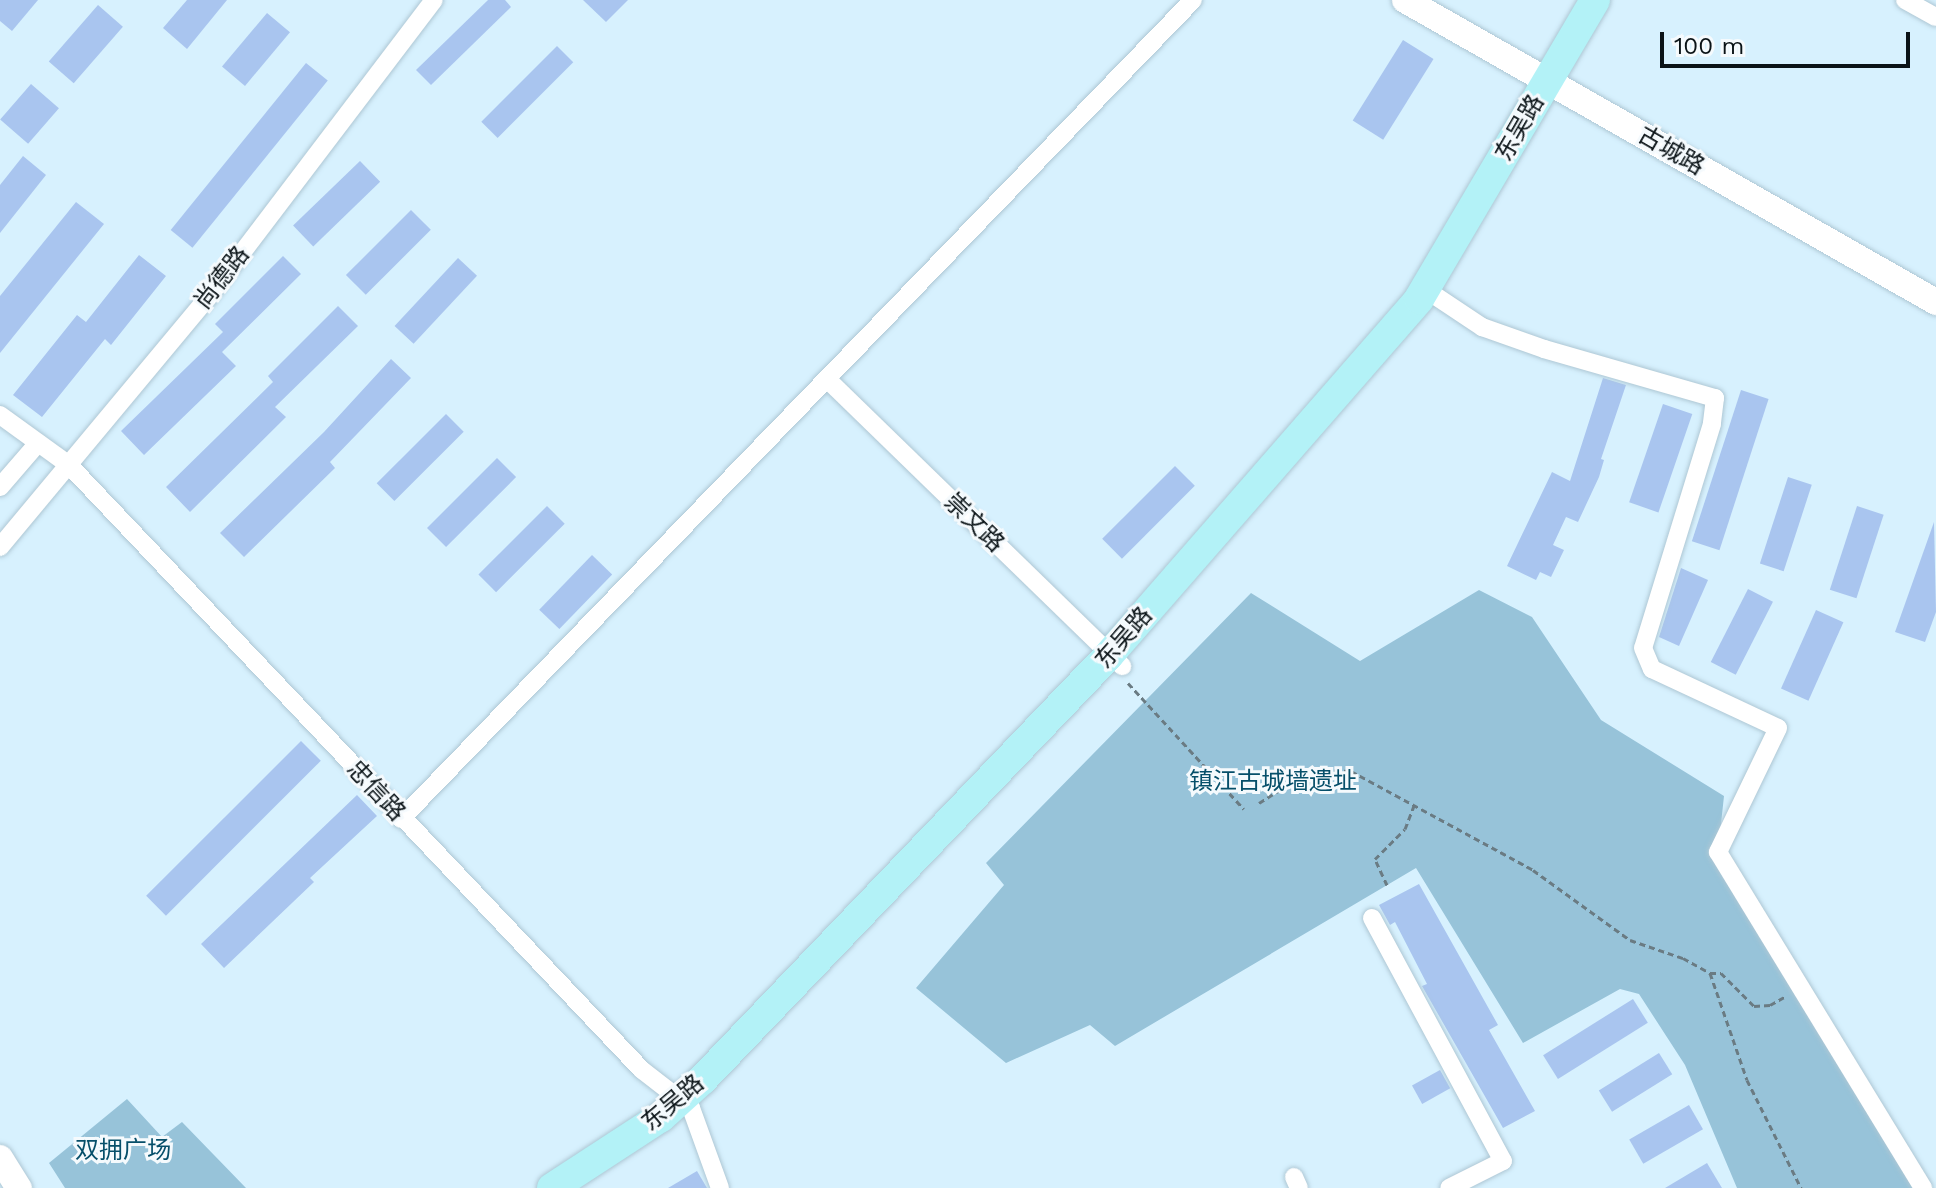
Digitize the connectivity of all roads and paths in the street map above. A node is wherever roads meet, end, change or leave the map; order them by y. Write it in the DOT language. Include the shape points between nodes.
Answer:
graph roads {
  1 [pos="434,0"];
  2 [pos="1193,0"];
  3 [pos="1405,0"];
  4 [pos="1595,0"];
  5 [pos="1610,0"];
  6 [pos="1905,0"];
  7 [pos="1936,17"];
  8 [pos="1554,84"];
  9 [pos="1431,293"];
  10 [pos="1936,302"];
  11 [pos="827,379"];
  12 [pos="0,415"];
  13 [pos="38,443"];
  14 [pos="69,465"];
  15 [pos="0,487"];
  16 [pos="0,547"];
  17 [pos="1115,664"];
  18 [pos="1259,803"];
  19 [pos="1414,806"];
  20 [pos="1244,809"];
  21 [pos="401,819"];
  22 [pos="1387,885"];
  23 [pos="1372,918"];
  24 [pos="1710,973"];
  25 [pos="1801,987"];
  26 [pos="686,1103"];
  27 [pos="0,1158"];
  28 [pos="19,1188"];
  29 [pos="552,1188"];
  30 [pos="577,1188"];
  31 [pos="720,1188"];
  32 [pos="1449,1188"];
  33 [pos="1801,1188"];
  34 [pos="1923,1188"];
  1 -- 14 [label="street, 尚德路" via="210,295"];
  2 -- 11 [label="street"];
  3 -- 8 [label="street, 古城路"];
  4 -- 8 [label="main road, 东吴路"];
  5 -- 8 [label="main road, 东吴路"];
  6 -- 7 [label="street"];
  8 -- 9 [label="main road, 东吴路"];
  8 -- 10 [label="street, 古城路"];
  9 -- 17 [label="main road, 东吴路"];
  9 -- 25 [label="street" via="1482,327 1715,398 1712,424 1643,648 1652,669 1778,728 1718,852"];
  11 -- 17 [label="street, 崇文路"];
  11 -- 21 [label="street"];
  12 -- 13 [label="street, 忠信路"];
  13 -- 14 [label="street, 忠信路"];
  13 -- 15 [label="street"];
  14 -- 16 [label="street, 尚德路"];
  14 -- 21 [label="street, 忠信路"];
  17 -- 20 [label="path"];
  17 -- 26 [label="main road, 东吴路"];
  18 -- 19 [label="path" via="1324,770 1351,771"];
  19 -- 22 [label="path" via="1405,829 1375,859"];
  19 -- 24 [label="path" via="1533,870 1630,940"];
  21 -- 26 [label="street, 忠信路" via="642,1070"];
  23 -- 32 [label="street" via="1503,1161"];
  24 -- 25 [label="path" via="1721,973 1754,1006 1770,1005"];
  24 -- 33 [label="path" via="1747,1080"];
  25 -- 34 [label="street"];
  26 -- 29 [label="main road, 东吴路"];
  26 -- 30 [label="main road, 东吴路" via="669,1128"];
  26 -- 31 [label="street"];
  27 -- 28 [label="street"];
}
